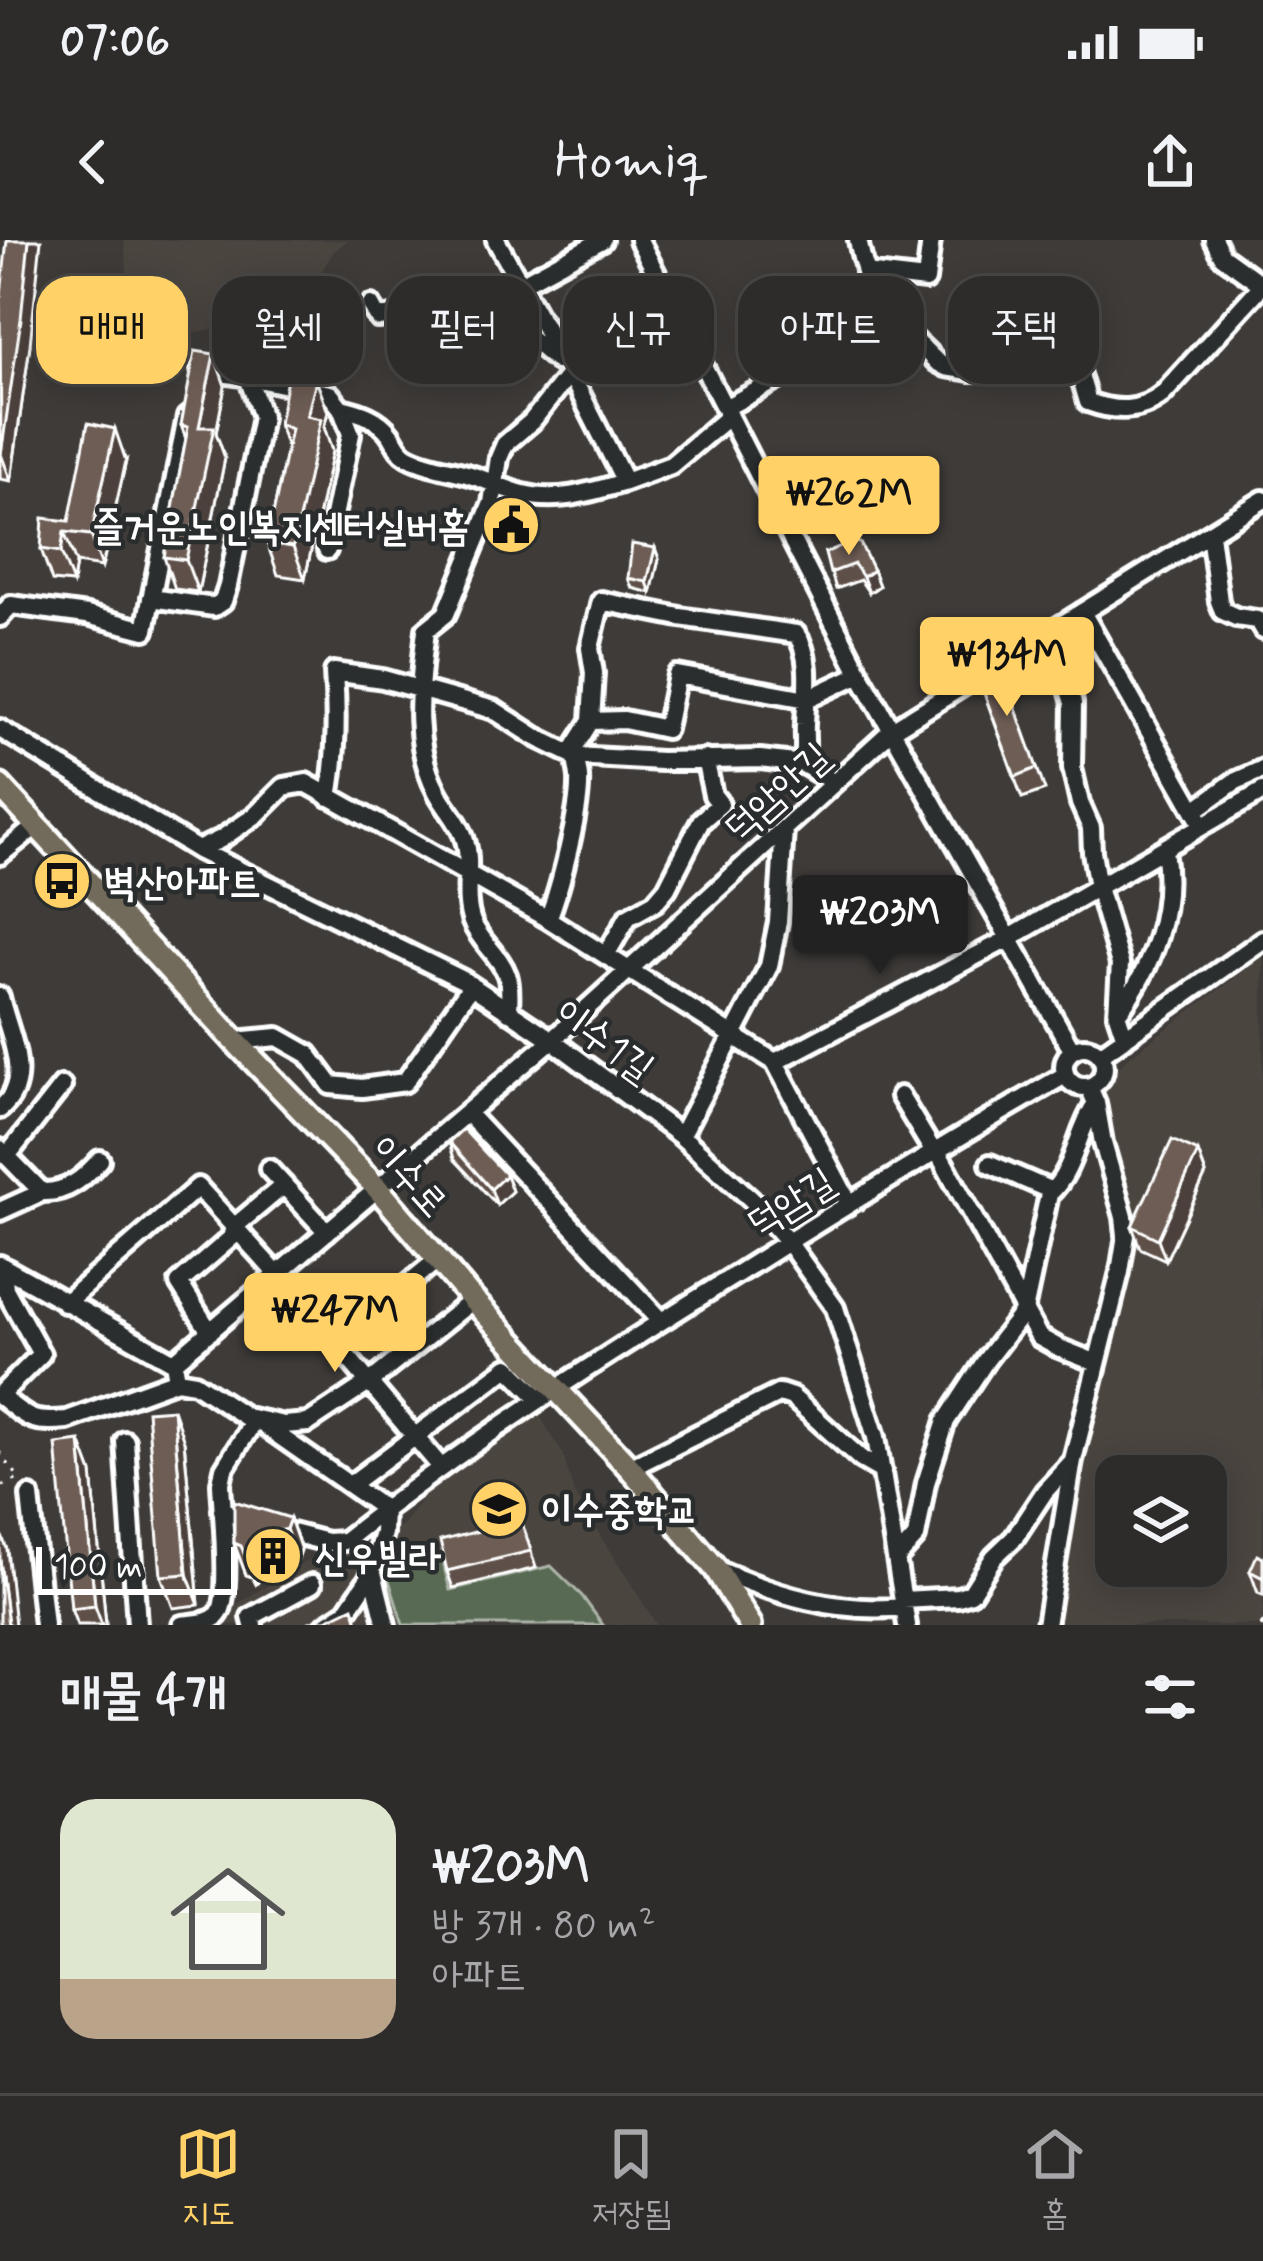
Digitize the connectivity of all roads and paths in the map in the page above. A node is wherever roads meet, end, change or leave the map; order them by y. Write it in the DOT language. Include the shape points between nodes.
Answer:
graph roads {
  1 [pos="496,240"];
  2 [pos="602,240"];
  3 [pos="639,240"];
  4 [pos="858,240"];
  5 [pos="931,240"];
  6 [pos="1214,240"];
  7 [pos="865,273"];
  8 [pos="514,276"];
  9 [pos="536,276"];
  10 [pos="1262,282"];
  11 [pos="370,305"];
  12 [pos="387,317"];
  13 [pos="539,320"];
  14 [pos="539,345"];
  15 [pos="563,361"];
  16 [pos="563,366"];
  17 [pos="212,371"];
  18 [pos="195,376"];
  19 [pos="563,377"];
  20 [pos="250,384"];
  21 [pos="282,384"];
  22 [pos="575,384"];
  23 [pos="773,384"];
  24 [pos="191,398"];
  25 [pos="341,408"];
  26 [pos="727,412"];
  27 [pos="625,482"];
  28 [pos="496,485"];
  29 [pos="1263,500"];
  30 [pos="1210,534"];
  31 [pos="326,550"];
  32 [pos="152,598"];
  33 [pos="1082,612"];
  34 [pos="0,617"];
  35 [pos="1051,630"];
  36 [pos="1263,630"];
  37 [pos="860,674"];
  38 [pos="421,690"];
  39 [pos="807,699"];
  40 [pos="591,722"];
  41 [pos="0,730"];
  42 [pos="892,730"];
  43 [pos="575,756"];
  44 [pos="705,759"];
  45 [pos="803,764"];
  46 [pos="1263,769"];
  47 [pos="833,782"];
  48 [pos="0,786"];
  49 [pos="1263,790"];
  50 [pos="329,796"];
  51 [pos="1199,818"];
  52 [pos="36,826"];
  53 [pos="784,829"];
  54 [pos="198,850"];
  55 [pos="1164,850"];
  56 [pos="1,852"];
  57 [pos="467,876"];
  58 [pos="1098,887"];
  59 [pos="548,919"];
  60 [pos="1008,939"];
  61 [pos="1263,940"];
  62 [pos="606,955"];
  63 [pos="628,969"];
  64 [pos="471,986"];
  65 [pos="0,997"];
  66 [pos="509,1012"];
  67 [pos="1118,1014"];
  68 [pos="735,1035"];
  69 [pos="1125,1038"];
  70 [pos="551,1040"];
  71 [pos="235,1041"];
  72 [pos="1072,1050"];
  73 [pos="1100,1055"];
  74 [pos="776,1062"];
  75 [pos="1065,1075"];
  76 [pos="62,1086"];
  77 [pos="1092,1095"];
  78 [pos="900,1096"];
  79 [pos="0,1109"];
  80 [pos="466,1113"];
  81 [pos="681,1136"];
  82 [pos="935,1150"];
  83 [pos="3,1153"];
  84 [pos="100,1160"];
  85 [pos="990,1164"];
  86 [pos="269,1169"];
  87 [pos="284,1185"];
  88 [pos="377,1189"];
  89 [pos="1052,1191"];
  90 [pos="42,1192"];
  91 [pos="849,1203"];
  92 [pos="0,1211"];
  93 [pos="234,1226"];
  94 [pos="327,1232"];
  95 [pos="788,1242"];
  96 [pos="437,1259"];
  97 [pos="2,1266"];
  98 [pos="277,1274"];
  99 [pos="473,1300"];
  100 [pos="65,1303"];
  101 [pos="1024,1311"];
  102 [pos="662,1321"];
  103 [pos="210,1332"];
  104 [pos="336,1342"];
  105 [pos="1097,1364"];
  106 [pos="176,1371"];
  107 [pos="370,1382"];
  108 [pos="546,1393"];
  109 [pos="0,1395"];
  110 [pos="255,1419"];
  111 [pos="415,1437"];
  112 [pos="124,1441"];
  113 [pos="0,1453"];
  114 [pos="1073,1460"];
  115 [pos="440,1466"];
  116 [pos="630,1468"];
  117 [pos="882,1471"];
  118 [pos="350,1485"];
  119 [pos="0,1486"];
  120 [pos="30,1496"];
  121 [pos="384,1509"];
  122 [pos="222,1510"];
  123 [pos="898,1557"];
  124 [pos="716,1569"];
  125 [pos="373,1572"];
  126 [pos="312,1584"];
  127 [pos="905,1611"];
  128 [pos="867,1618"];
  129 [pos="44,1625"];
  130 [pos="137,1625"];
  131 [pos="182,1625"];
  132 [pos="253,1625"];
  133 [pos="326,1625"];
  134 [pos="386,1625"];
  135 [pos="750,1625"];
  136 [pos="1046,1625"];
  1 -- 8 [label="street"];
  2 -- 9 [label="street"];
  3 -- 26 [label="street"];
  4 -- 7 [label="street"];
  5 -- 7 [label="street" via="926,280"];
  6 -- 10 [label="street" via="1222,256"];
  7 -- 10 [label="street" via="887,311 946,367 986,370 1019,358 1064,364 1079,375 1088,402 1124,410 1163,394"];
  11 -- 12 [label="street" via="378,318"];
  13 -- 15 [label="street"];
  14 -- 16 [label="street"];
  17 -- 18 [label="street"];
  19 -- 28 [label="street" via="505,444"];
  20 -- 32 [label="street" via="262,417 223,601 214,607"];
  21 -- 25 [label="street" via="331,394"];
  22 -- 27 [label="street"];
  23 -- 26 [label="street"];
  24 -- 32 [label="street"];
  25 -- 28 [label="street" via="380,424 409,457"];
  25 -- 31 [label="street" via="351,434"];
  26 -- 27 [label="street" via="671,465"];
  26 -- 37 [label="street"];
  27 -- 28 [label="street" via="555,497"];
  28 -- 38 [label="street" via="446,614 426,630"];
  29 -- 30 [label="street, 덕암안길"];
  30 -- 33 [label="street, 덕암안길"];
  30 -- 36 [label="street" via="1223,611 1257,620"];
  32 -- 34 [label="street" via="146,631 11,605"];
  33 -- 35 [label="street, 덕암안길"];
  33 -- 51 [label="street"];
  35 -- 42 [label="street, 덕암안길"];
  35 -- 58 [label="street" via="1073,703 1072,768"];
  37 -- 39 [label="street"];
  37 -- 42 [label="street"];
  38 -- 43 [label="street" via="494,710"];
  38 -- 50 [label="street" via="334,672 338,722"];
  38 -- 57 [label="street" via="425,764 466,841"];
  39 -- 40 [label="street" via="677,675 666,729"];
  39 -- 40 [label="street" via="796,634 601,601 590,648"];
  39 -- 45 [label="street"];
  40 -- 43 [label="street"];
  41 -- 54 [label="street, 이수1길"];
  42 -- 47 [label="street, 덕암안길"];
  42 -- 60 [label="street"];
  43 -- 44 [label="street"];
  43 -- 59 [label="street" via="577,801"];
  44 -- 45 [label="street"];
  44 -- 62 [label="street" via="720,804 701,821 668,888 628,917"];
  45 -- 47 [label="street"];
  46 -- 51 [label="street" via="1234,782"];
  47 -- 53 [label="street, 덕암안길"];
  48 -- 52 [label="main road, 이수로"];
  49 -- 51 [label="street"];
  50 -- 54 [label="street" via="306,783 284,787 256,815"];
  50 -- 57 [label="street"];
  51 -- 55 [label="street"];
  52 -- 56 [label="street"];
  52 -- 71 [label="main road, 이수로"];
  53 -- 63 [label="street, 덕암안길"];
  53 -- 68 [label="street" via="769,966"];
  54 -- 64 [label="street, 이수1길"];
  55 -- 58 [label="street"];
  55 -- 67 [label="street" via="1160,932"];
  57 -- 59 [label="street"];
  57 -- 66 [label="street" via="472,920 509,980"];
  58 -- 60 [label="street"];
  58 -- 67 [label="street" via="1120,964"];
  59 -- 62 [label="street"];
  60 -- 72 [label="street"];
  60 -- 74 [label="street"];
  61 -- 69 [label="street"];
  62 -- 63 [label="street"];
  63 -- 68 [label="street"];
  63 -- 70 [label="street, 덕암안길"];
  64 -- 66 [label="street, 이수1길"];
  64 -- 71 [label="street" via="405,1082 331,1085 308,1054 278,1036"];
  65 -- 79 [label="street" via="19,1070 16,1092"];
  66 -- 70 [label="street, 이수1길"];
  67 -- 69 [label="street"];
  68 -- 74 [label="street"];
  68 -- 81 [label="street"];
  69 -- 73 [label="street"];
  70 -- 80 [label="street, 덕암안길"];
  70 -- 81 [label="street, 이수1길"];
  71 -- 88 [label="main road, 이수로"];
  72 -- 73 [label="street"];
  72 -- 75 [label="street"];
  73 -- 77 [label="street"];
  74 -- 91 [label="street"];
  75 -- 77 [label="street"];
  75 -- 82 [label="street, 덕암길"];
  76 -- 83 [label="street"];
  77 -- 89 [label="street" via="1072,1162"];
  77 -- 105 [label="street" via="1126,1235"];
  78 -- 82 [label="street"];
  80 -- 88 [label="street, 덕암안길"];
  80 -- 102 [label="street"];
  81 -- 95 [label="street, 이수1길"];
  82 -- 91 [label="street, 덕암길"];
  82 -- 101 [label="street"];
  83 -- 90 [label="street"];
  84 -- 90 [label="street" via="82,1179"];
  85 -- 89 [label="street"];
  86 -- 87 [label="street"];
  87 -- 93 [label="street"];
  87 -- 94 [label="street"];
  88 -- 94 [label="street, 덕암안길"];
  88 -- 96 [label="main road, 이수로"];
  89 -- 101 [label="street"];
  90 -- 92 [label="street"];
  91 -- 95 [label="street, 덕암길"];
  93 -- 98 [label="street"];
  93 -- 100 [label="street" via="198,1187"];
  93 -- 103 [label="street" via="231,1238 179,1283"];
  94 -- 98 [label="street, 덕암안길"];
  95 -- 102 [label="street, 덕암길"];
  95 -- 117 [label="street, 이수1길" via="835,1308"];
  96 -- 99 [label="main road, 이수로"];
  96 -- 104 [label="street"];
  97 -- 100 [label="street"];
  97 -- 109 [label="street" via="4,1289 40,1354"];
  98 -- 103 [label="street, 덕암안길"];
  98 -- 104 [label="street"];
  99 -- 107 [label="street"];
  99 -- 108 [label="main road, 이수로"];
  100 -- 106 [label="street"];
  101 -- 105 [label="street" via="1039,1336"];
  101 -- 123 [label="street" via="946,1421 916,1537"];
  102 -- 108 [label="street, 덕암길"];
  103 -- 106 [label="street, 덕암안길"];
  104 -- 107 [label="street"];
  105 -- 114 [label="street"];
  106 -- 109 [label="street, 덕암안길" via="67,1420 36,1421"];
  106 -- 110 [label="street"];
  107 -- 110 [label="street" via="308,1423"];
  107 -- 111 [label="street"];
  108 -- 111 [label="street" via="508,1367"];
  108 -- 115 [label="street, 덕암길"];
  108 -- 116 [label="main road, 이수로"];
  110 -- 118 [label="street"];
  110 -- 122 [label="street" via="224,1469"];
  111 -- 115 [label="street"];
  111 -- 118 [label="street"];
  112 -- 130 [label="street"];
  113 -- 119 [label="path" via="19,1479"];
  114 -- 127 [label="street" via="970,1593"];
  114 -- 136 [label="street"];
  115 -- 121 [label="street, 덕암길"];
  116 -- 117 [label="street" via="780,1393"];
  116 -- 124 [label="main road, 이수로"];
  117 -- 123 [label="street, 이수1길"];
  118 -- 121 [label="street"];
  120 -- 129 [label="street"];
  121 -- 122 [label="street, 덕암길" via="344,1541 327,1542"];
  121 -- 125 [label="street"];
  122 -- 131 [label="street" via="224,1607 210,1621"];
  123 -- 127 [label="street, 이수1길"];
  124 -- 128 [label="street"];
  124 -- 135 [label="main road, 이수로"];
  125 -- 133 [label="street" via="347,1611"];
  125 -- 134 [label="street"];
  126 -- 132 [label="street" via="250,1617"];
  127 -- 128 [label="street"];
}
